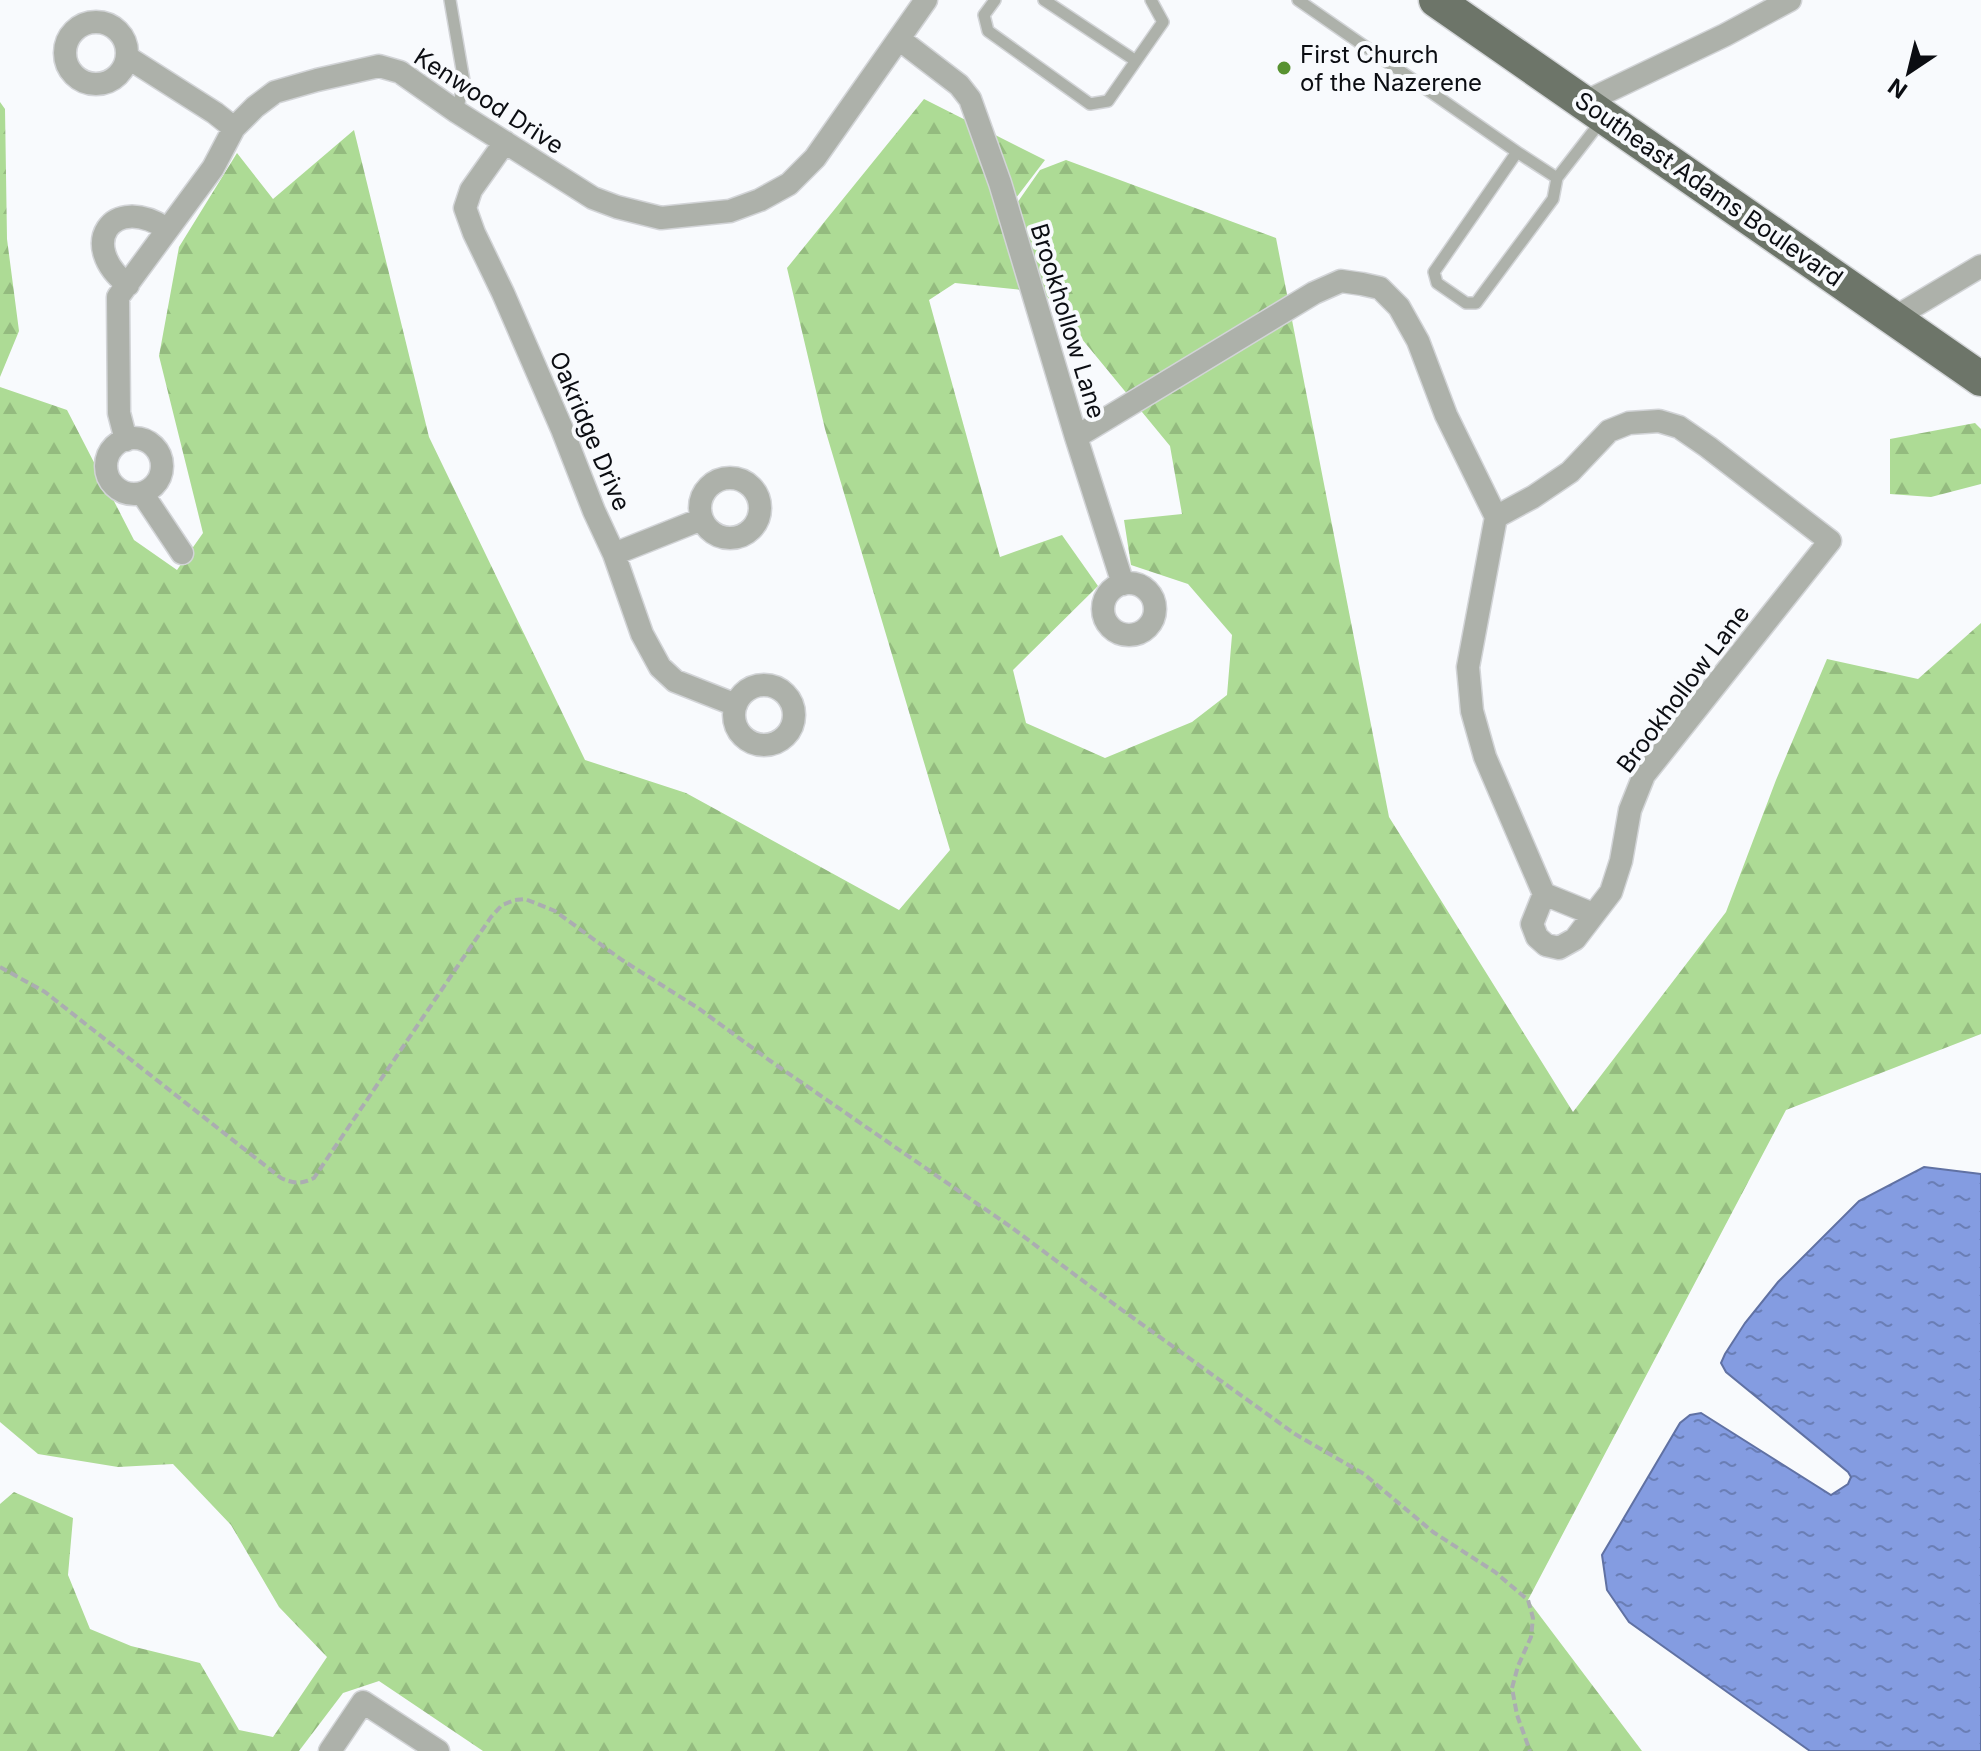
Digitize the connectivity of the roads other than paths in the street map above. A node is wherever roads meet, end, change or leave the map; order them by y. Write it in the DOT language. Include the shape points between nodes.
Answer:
graph roads {
  1 [pos="450,0"];
  2 [pos="926,0"];
  3 [pos="995,0"];
  4 [pos="1044,0"];
  5 [pos="1151,0"];
  6 [pos="1298,0"];
  7 [pos="1436,0"];
  8 [pos="1790,0"];
  9 [pos="899,39"];
  10 [pos="127,57"];
  11 [pos="1136,61"];
  12 [pos="1595,109"];
  13 [pos="457,112"];
  14 [pos="234,128"];
  15 [pos="505,142"];
  16 [pos="1517,152"];
  17 [pos="1557,178"];
  18 [pos="167,229"];
  19 [pos="1981,266"];
  20 [pos="128,285"];
  21 [pos="1894,318"];
  22 [pos="1981,379"];
  23 [pos="1076,437"];
  24 [pos="126,440"];
  25 [pos="142,493"];
  26 [pos="1496,517"];
  27 [pos="702,519"];
  28 [pos="182,553"];
  29 [pos="614,554"];
  30 [pos="1123,584"];
  31 [pos="736,705"];
  32 [pos="1544,894"];
  33 [pos="1593,914"];
  34 [pos="330,1751"];
  35 [pos="438,1751"];
  1 -- 13 [label="lane" via="464,81"];
  2 -- 9 [label="street, Kenwood Drive"];
  3 -- 11 [label="lane" via="984,15 988,31 1090,104 1108,101"];
  4 -- 11 [label="lane"];
  5 -- 11 [label="lane" via="1163,22"];
  6 -- 16 [label="lane"];
  7 -- 12 [label="main road, Southeast Adams Boulevard"];
  8 -- 12 [label="street"];
  9 -- 15 [label="street, Kenwood Drive" via="815,158 789,184 730,211 661,218 617,207 593,198"];
  9 -- 23 [label="street, Brookhollow Lane" via="970,99"];
  10 -- 14 [label="street"];
  12 -- 17 [label="lane"];
  12 -- 21 [label="main road, Southeast Adams Boulevard"];
  13 -- 14 [label="street, Kenwood Drive" via="400,72 379,66 275,92"];
  13 -- 15 [label="street, Kenwood Drive"];
  14 -- 18 [label="street, Kenwood Drive" via="213,168"];
  15 -- 29 [label="street, Oakridge Drive" via="471,190 465,208"];
  16 -- 17 [label="lane"];
  16 -- 17 [label="lane" via="1434,272 1437,283 1466,303 1476,303 1553,199"];
  18 -- 20 [label="street, Kenwood Drive"];
  18 -- 20 [label="street" via="131,216 113,221 107,229 103,249 108,264"];
  19 -- 21 [label="street"];
  20 -- 24 [label="street, Kenwood Drive" via="118,297 119,413"];
  21 -- 22 [label="main road, Southeast Adams Boulevard"];
  23 -- 26 [label="street, Brookhollow Lane" via="1314,293 1341,281 1362,284 1380,288 1399,307"];
  23 -- 30 [label="street"];
  24 -- 25 [label="street" via="147,442 160,456 161,474"];
  24 -- 25 [label="street" via="108,455 106,473 124,493"];
  25 -- 28 [label="street"];
  26 -- 32 [label="street" via="1468,667 1472,711 1485,757"];
  26 -- 33 [label="street, Brookhollow Lane" via="1570,472 1609,431 1659,421 1679,427 1830,541 1644,775 1611,892"];
  27 -- 29 [label="street"];
  29 -- 31 [label="street, Oakridge Drive" via="642,634 660,667 675,681"];
  32 -- 33 [label="street"];
  32 -- 33 [label="street, Brookhollow Lane" via="1532,924 1546,945 1559,948 1575,939"];
  34 -- 35 [label="street" via="363,1702"];
}
